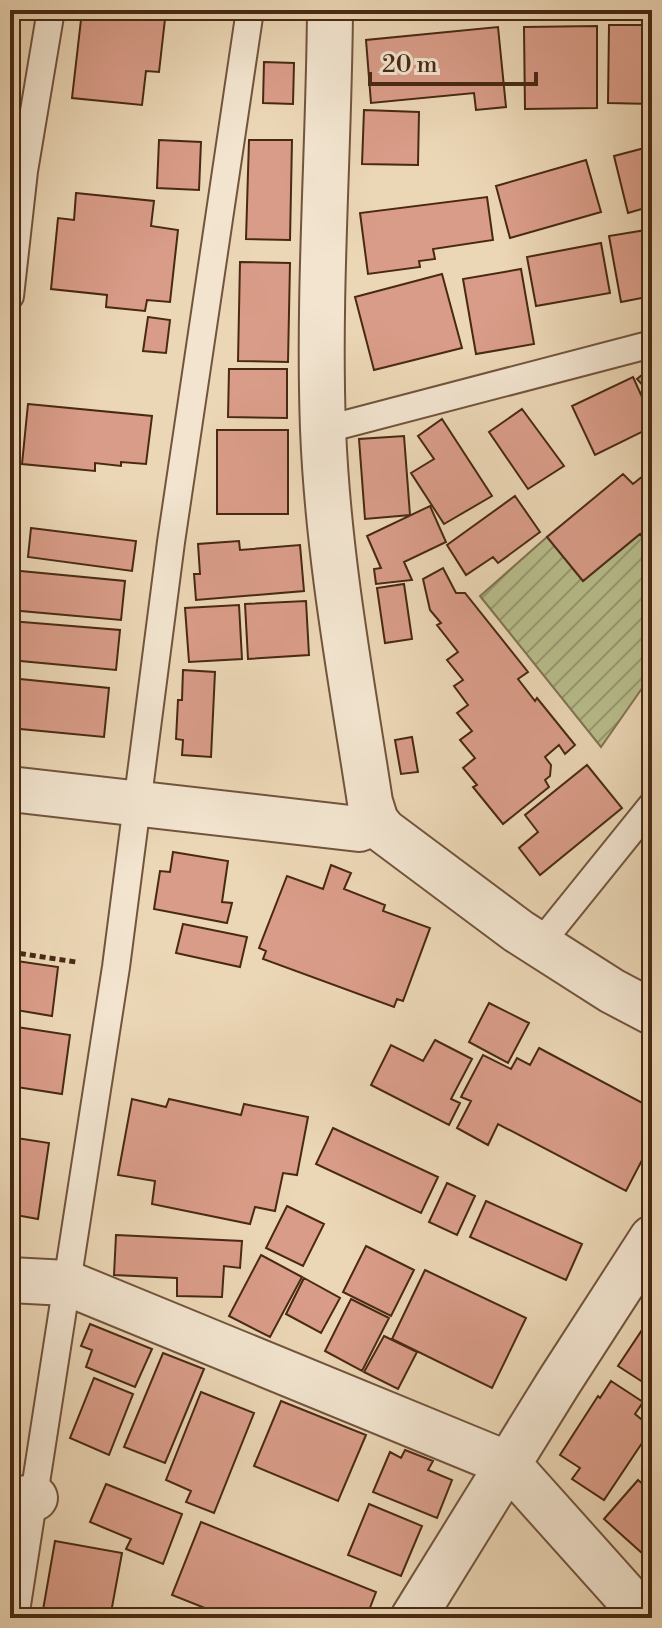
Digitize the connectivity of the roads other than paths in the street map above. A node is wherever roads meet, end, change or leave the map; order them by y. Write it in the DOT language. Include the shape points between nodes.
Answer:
graph roads {
  1 [pos="51,10"];
  2 [pos="250,10"];
  3 [pos="330,10"];
  4 [pos="14,225"];
  5 [pos="10,296"];
  6 [pos="652,344"];
  7 [pos="323,430"];
  8 [pos="10,789"];
  9 [pos="139,802"];
  10 [pos="652,805"];
  11 [pos="376,821"];
  12 [pos="539,945"];
  13 [pos="652,1012"];
  14 [pos="652,1238"];
  15 [pos="10,1280"];
  16 [pos="67,1283"];
  17 [pos="508,1464"];
  18 [pos="22,1498"];
  19 [pos="15,1618"];
  20 [pos="413,1618"];
  21 [pos="646,1618"];
  1 -- 4 [label="lane"];
  2 -- 9 [label="lane" via="171,542"];
  3 -- 7 [label="street"];
  4 -- 5 [label="lane"];
  6 -- 7 [label="lane"];
  7 -- 11 [label="street" via="335,583"];
  8 -- 9 [label="street"];
  9 -- 11 [label="street" via="359,829"];
  9 -- 16 [label="lane"];
  10 -- 12 [label="lane"];
  11 -- 12 [label="street"];
  12 -- 13 [label="street"];
  14 -- 17 [label="street"];
  15 -- 16 [label="street"];
  16 -- 17 [label="street"];
  16 -- 18 [label="lane"];
  17 -- 20 [label="street"];
  17 -- 21 [label="street"];
  18 -- 19 [label="lane"];
}
